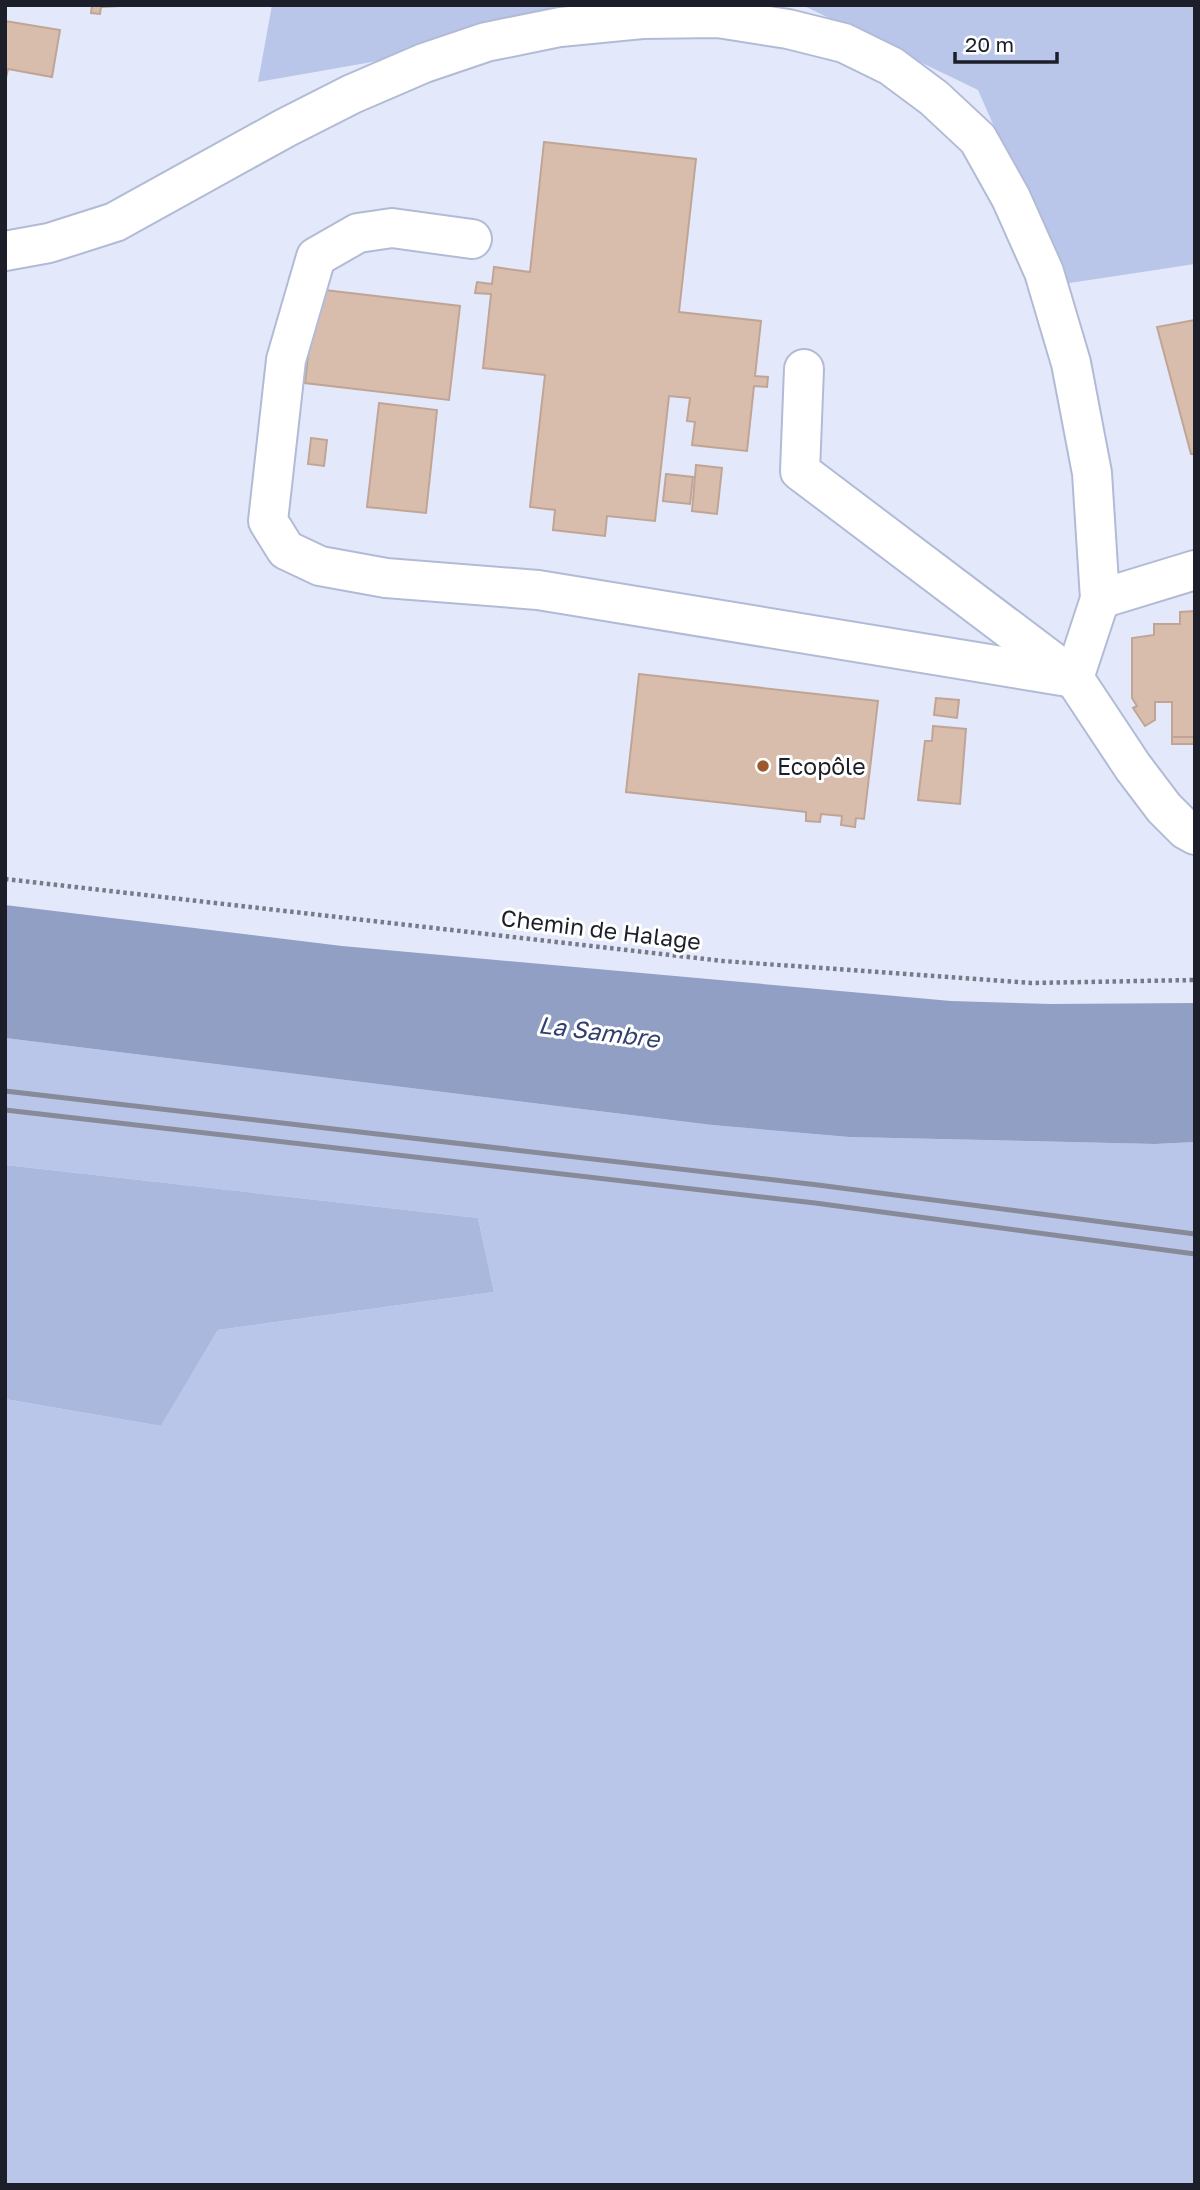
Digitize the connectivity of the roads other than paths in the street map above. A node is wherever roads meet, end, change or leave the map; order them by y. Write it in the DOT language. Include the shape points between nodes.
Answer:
graph roads {
  1 [pos="472,239"];
  2 [pos="5,251"];
  3 [pos="804,369"];
  4 [pos="1195,570"];
  5 [pos="1100,599"];
  6 [pos="1073,678"];
  7 [pos="1195,835"];
  1 -- 6 [label="street" via="392,228 358,233 316,257 286,360 268,521 286,550 320,566 386,578 538,590"];
  2 -- 5 [label="street" via="115,222 352,94 486,42 560,27 718,18 844,43 891,66 934,98 978,139 1011,198 1044,272 1071,363 1091,473"];
  3 -- 6 [label="street" via="800,471"];
  4 -- 5 [label="street"];
  5 -- 6 [label="street"];
  6 -- 7 [label="street" via="1164,808"];
}
